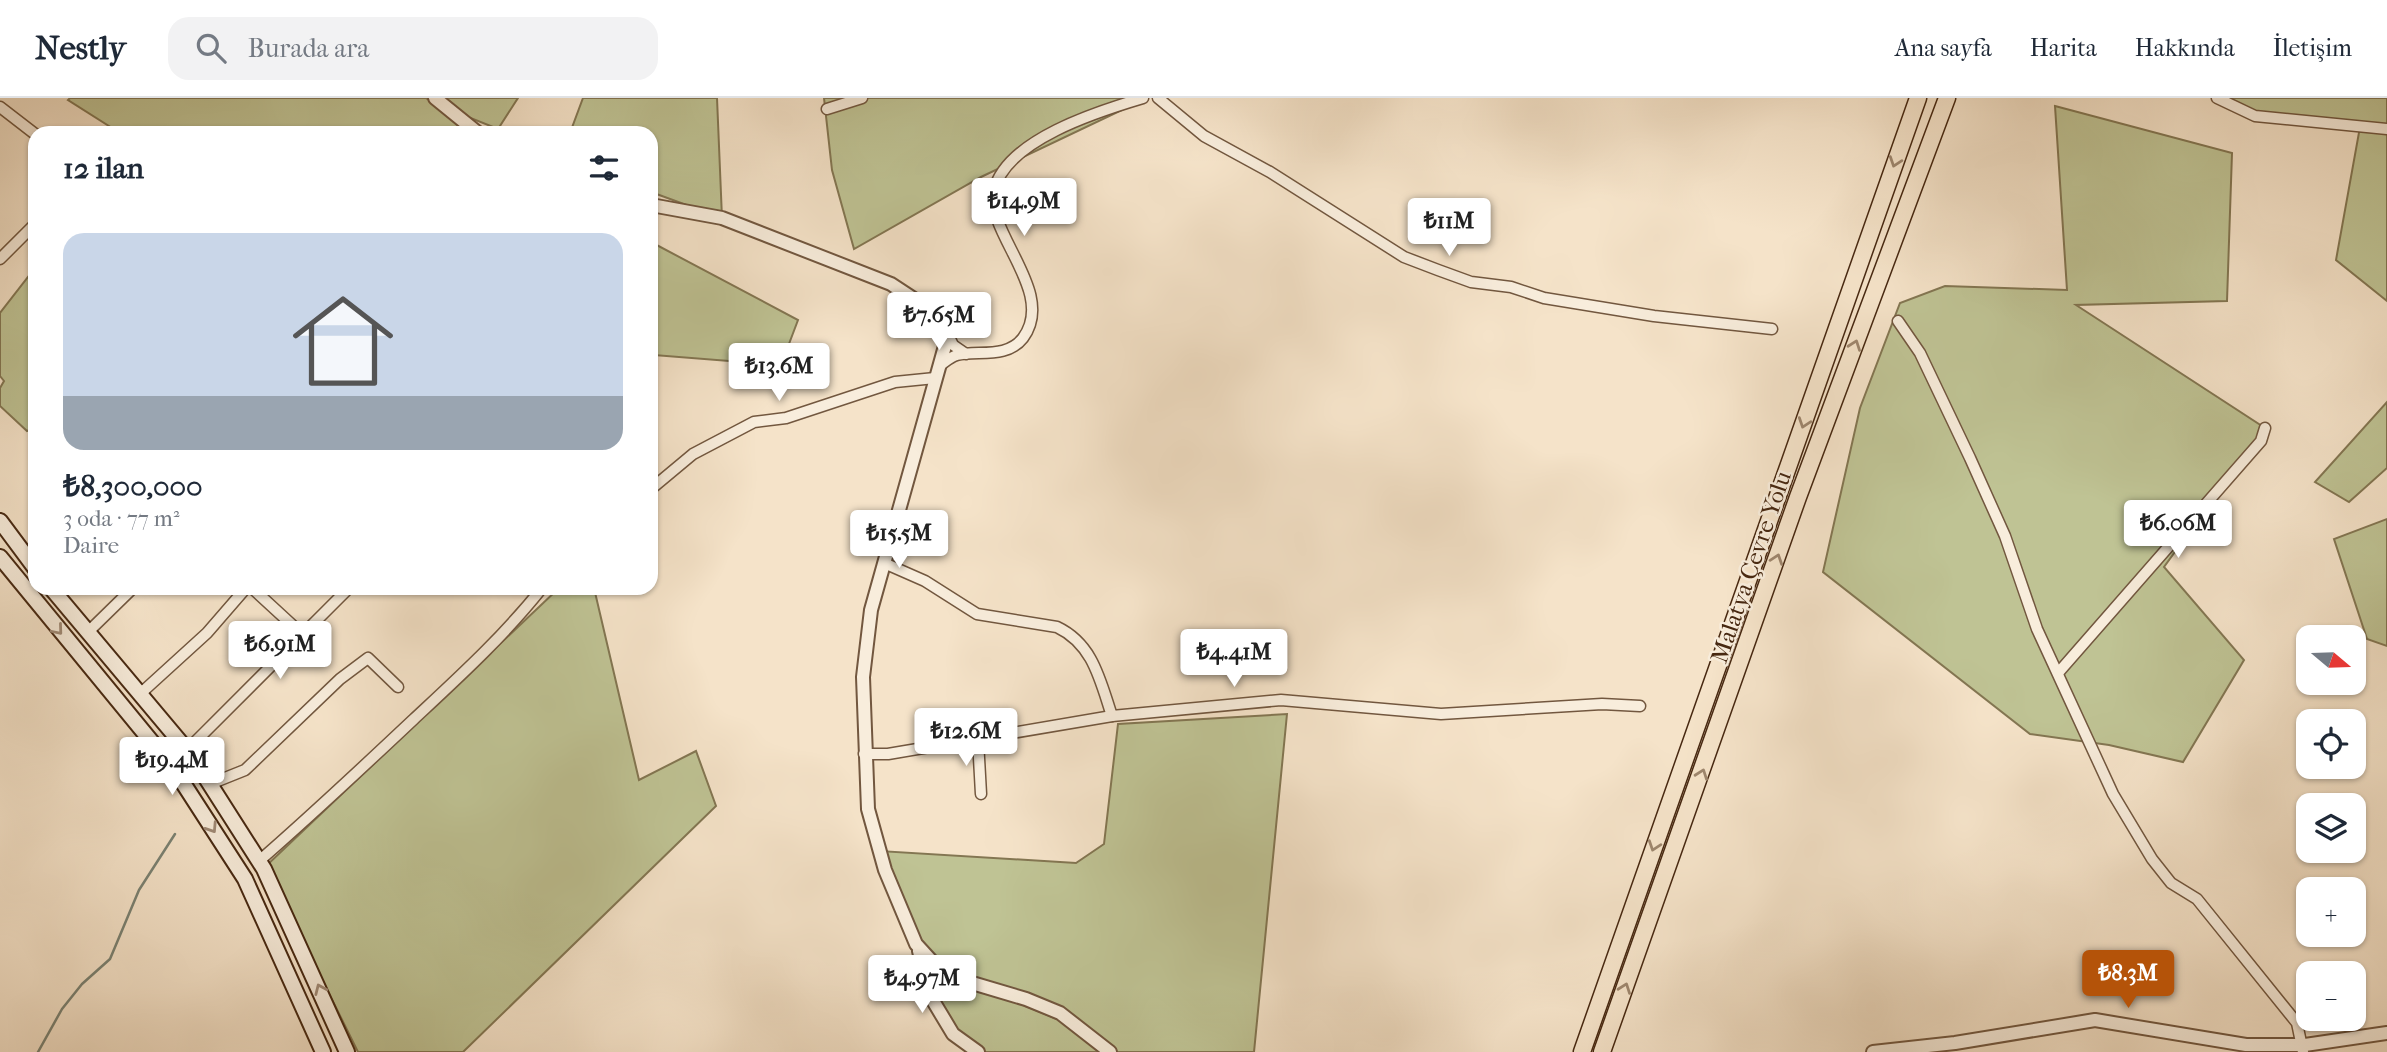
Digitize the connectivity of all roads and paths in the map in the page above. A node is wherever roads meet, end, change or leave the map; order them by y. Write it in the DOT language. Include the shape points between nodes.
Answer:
graph roads {
  1 [pos="435,98"];
  2 [pos="862,98"];
  3 [pos="1143,98"];
  4 [pos="1158,98"];
  5 [pos="1918,98"];
  6 [pos="1947,98"];
  7 [pos="2217,98"];
  8 [pos="0,107"];
  9 [pos="827,109"];
  10 [pos="469,126"];
  11 [pos="28,129"];
  12 [pos="2387,129"];
  13 [pos="658,206"];
  14 [pos="28,231"];
  15 [pos="0,259"];
  16 [pos="1898,321"];
  17 [pos="943,326"];
  18 [pos="1772,330"];
  19 [pos="965,354"];
  20 [pos="937,372"];
  21 [pos="2265,428"];
  22 [pos="658,483"];
  23 [pos="0,521"];
  24 [pos="0,557"];
  25 [pos="28,559"];
  26 [pos="884,563"];
  27 [pos="28,591"];
  28 [pos="31,595"];
  29 [pos="62,595"];
  30 [pos="126,595"];
  31 [pos="242,595"];
  32 [pos="257,595"];
  33 [pos="342,595"];
  34 [pos="536,595"];
  35 [pos="88,632"];
  36 [pos="303,635"];
  37 [pos="2058,673"];
  38 [pos="398,687"];
  39 [pos="140,694"];
  40 [pos="1640,706"];
  41 [pos="1112,716"];
  42 [pos="978,740"];
  43 [pos="187,750"];
  44 [pos="864,754"];
  45 [pos="210,784"];
  46 [pos="981,794"];
  47 [pos="259,861"];
  48 [pos="916,944"];
  49 [pos="2387,1033"];
  50 [pos="2302,1048"];
  51 [pos="323,1052"];
  52 [pos="347,1052"];
  53 [pos="978,1052"];
  54 [pos="1110,1052"];
  55 [pos="1582,1052"];
  56 [pos="1602,1052"];
  57 [pos="1873,1052"];
  1 -- 10 [label="street"];
  2 -- 9 [label="street"];
  3 -- 19 [label="street" via="1088,114 1025,150 1002,170 993,193 996,212 1029,287 1031,315 1023,338 1006,351"];
  4 -- 18 [label="street" via="1203,136 1270,172 1404,257 1438,270 1544,298"];
  5 -- 55 [label="highway, Malatya Çevre Yolu, one-way"];
  56 -- 6 [label="highway, Malatya Çevre Yolu, one-way" via="1798,497"];
  7 -- 12 [label="street" via="2255,116"];
  8 -- 11 [label="street"];
  13 -- 17 [label="street" via="722,218 891,284 926,306"];
  14 -- 15 [label="street"];
  16 -- 37 [label="street" via="1920,353 1970,458"];
  17 -- 19 [label="street" via="953,345"];
  17 -- 20 [label="street" via="945,346"];
  19 -- 20 [label="street" via="954,356"];
  20 -- 22 [label="street" via="786,418 754,422 693,454"];
  20 -- 26 [label="street"];
  21 -- 37 [label="street" via="2261,441"];
  23 -- 25 [label="main road"];
  24 -- 27 [label="main road, one-way"];
  26 -- 41 [label="street" via="925,581 977,614 1069,633 1096,667"];
  26 -- 44 [label="street" via="871,610 863,677"];
  28 -- 51 [label="main road, one-way" via="174,769 245,879"];
  29 -- 35 [label="main road"];
  30 -- 35 [label="street"];
  31 -- 39 [label="street"];
  32 -- 36 [label="street"];
  33 -- 36 [label="street"];
  34 -- 47 [label="street" via="457,679"];
  35 -- 39 [label="main road"];
  36 -- 43 [label="street"];
  37 -- 50 [label="street" via="2083,735 2152,859 2171,883 2197,899 2224,929 2298,1023"];
  38 -- 45 [label="street" via="368,658 245,770"];
  39 -- 43 [label="main road"];
  40 -- 41 [label="street" via="1602,704 1441,715 1281,700"];
  41 -- 42 [label="street"];
  42 -- 44 [label="street"];
  42 -- 46 [label="street"];
  43 -- 45 [label="main road"];
  44 -- 48 [label="street" via="868,809 885,870"];
  45 -- 47 [label="main road"];
  52 -- 47 [label="main road, one-way"];
  48 -- 53 [label="street" via="929,994 953,1034"];
  48 -- 54 [label="street" via="937,967 1060,1013"];
  49 -- 50 [label="street"];
  50 -- 57 [label="street" via="2246,1045 2095,1020 1955,1044"];
}
